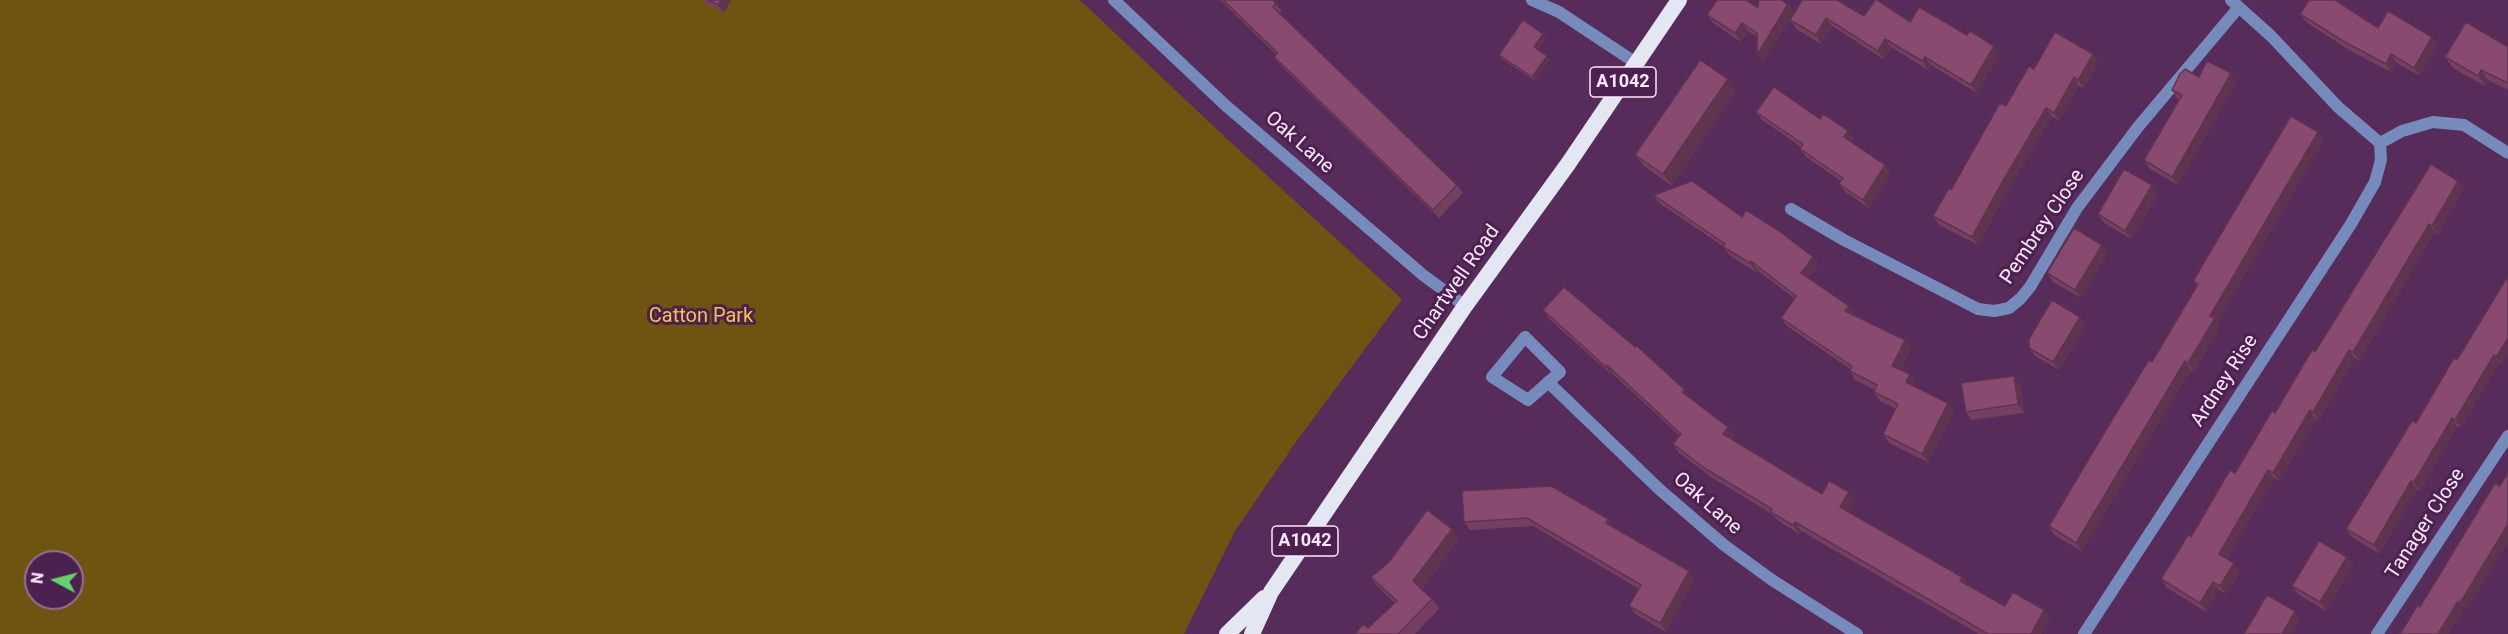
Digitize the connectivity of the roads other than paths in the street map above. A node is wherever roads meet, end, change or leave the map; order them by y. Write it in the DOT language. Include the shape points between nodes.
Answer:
graph roads {
  1 [pos="1114,0"];
  2 [pos="1532,0"];
  3 [pos="1679,0"];
  4 [pos="2235,3"];
  5 [pos="1636,63"];
  6 [pos="2380,143"];
  7 [pos="2508,153"];
  8 [pos="1791,209"];
  9 [pos="1465,306"];
  10 [pos="1548,382"];
  11 [pos="2508,436"];
  12 [pos="1271,592"];
  13 [pos="1227,634"];
  14 [pos="1252,634"];
  15 [pos="1857,634"];
  16 [pos="2084,634"];
  17 [pos="2377,634"];
  1 -- 9 [label="street, Oak Lane" via="1224,104 1423,275"];
  2 -- 5 [label="street" via="1559,12"];
  3 -- 5 [label="highway, Chartwell Road / A1042"];
  4 -- 6 [label="street, Pembrey Close" via="2338,107"];
  4 -- 8 [label="street, Pembrey Close" via="2077,208 2030,287 2009,308 1978,309"];
  5 -- 9 [label="highway, Chartwell Road / A1042"];
  6 -- 7 [label="street" via="2402,130 2433,122 2464,125"];
  6 -- 16 [label="street, Ardney Rise" via="2382,160 2375,182 2351,224"];
  9 -- 12 [label="highway, Chartwell Road / A1042"];
  10 -- 10 [label="street" via="1528,400 1492,377 1525,337 1560,372"];
  10 -- 15 [label="street, Oak Lane" via="1659,489 1724,545"];
  11 -- 17 [label="street, Tanager Close"];
  12 -- 13 [label="highway, Chartwell Road / A1042"];
  12 -- 14 [label="highway, Chartwell Road / A1042"];
}
